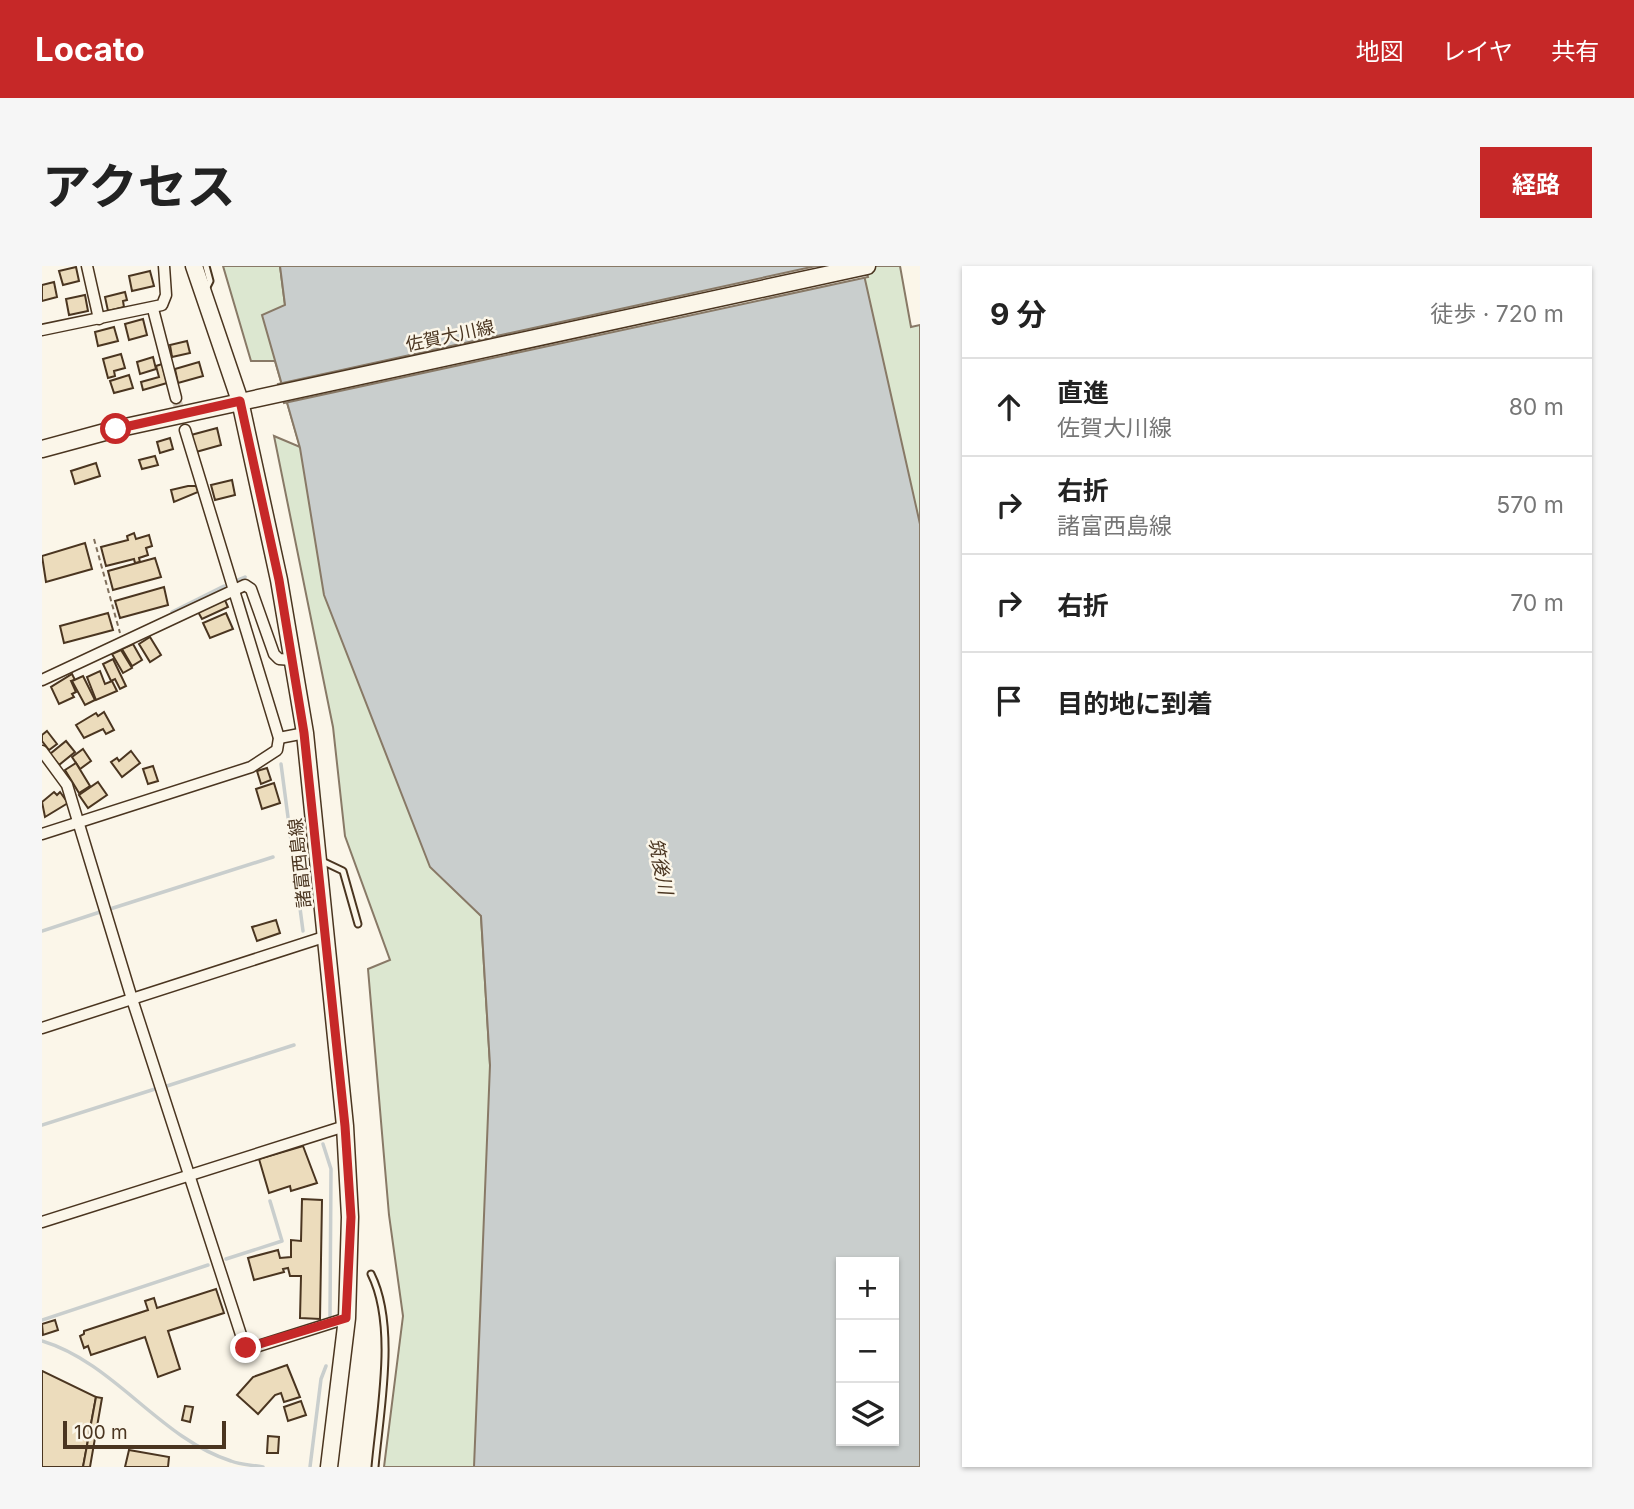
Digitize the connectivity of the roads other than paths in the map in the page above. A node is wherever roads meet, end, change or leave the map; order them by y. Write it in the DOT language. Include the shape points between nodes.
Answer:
graph roads {
  1 [pos="87,266"];
  2 [pos="156,266"];
  3 [pos="194,266"];
  4 [pos="206,266"];
  5 [pos="867,266"];
  6 [pos="164,271"];
  7 [pos="204,295"];
  8 [pos="153,309"];
  9 [pos="99,320"];
  10 [pos="42,330"];
  11 [pos="176,398"];
  12 [pos="240,401"];
  13 [pos="185,430"];
  14 [pos="42,449"];
  15 [pos="232,589"];
  16 [pos="292,660"];
  17 [pos="42,680"];
  18 [pos="304,733"];
  19 [pos="279,738"];
  20 [pos="42,751"];
  21 [pos="78,822"];
  22 [pos="42,834"];
  23 [pos="319,860"];
  24 [pos="358,924"];
  25 [pos="327,936"];
  26 [pos="132,999"];
  27 [pos="42,1028"];
  28 [pos="345,1126"];
  29 [pos="189,1174"];
  30 [pos="42,1222"];
  31 [pos="371,1274"];
  32 [pos="346,1318"];
  33 [pos="329,1467"];
  34 [pos="375,1467"];
  1 -- 9 [label="street"];
  2 -- 6 [label="street"];
  3 -- 7 [label="main road, 諸富西島線"];
  4 -- 7 [label="lane" via="210,281"];
  5 -- 12 [label="main road, 佐賀大川線"];
  6 -- 8 [label="street" via="166,301"];
  7 -- 12 [label="main road, 諸富西島線"];
  8 -- 9 [label="street"];
  8 -- 11 [label="street"];
  9 -- 10 [label="street"];
  12 -- 14 [label="main road, 佐賀大川線"];
  12 -- 16 [label="main road, 諸富西島線"];
  13 -- 15 [label="street"];
  15 -- 16 [label="street" via="245,585 251,589 274,654 279,660"];
  15 -- 17 [label="street"];
  15 -- 19 [label="street"];
  16 -- 18 [label="main road, 諸富西島線"];
  18 -- 19 [label="street"];
  18 -- 23 [label="main road, 諸富西島線"];
  19 -- 21 [label="street" via="278,750 251,766"];
  20 -- 21 [label="street" via="67,785"];
  21 -- 22 [label="street"];
  21 -- 26 [label="street"];
  23 -- 24 [label="lane" via="343,871"];
  23 -- 25 [label="main road, 諸富西島線"];
  25 -- 26 [label="street"];
  25 -- 28 [label="main road, 諸富西島線"];
  26 -- 27 [label="street"];
  26 -- 29 [label="street"];
  28 -- 29 [label="street"];
  28 -- 32 [label="main road, 諸富西島線" via="351,1217"];
  29 -- 30 [label="street"];
  29 -- 32 [label="street" via="246,1348"];
  31 -- 34 [label="lane" via="385,1348"];
  32 -- 33 [label="main road, 諸富西島線"];
}
